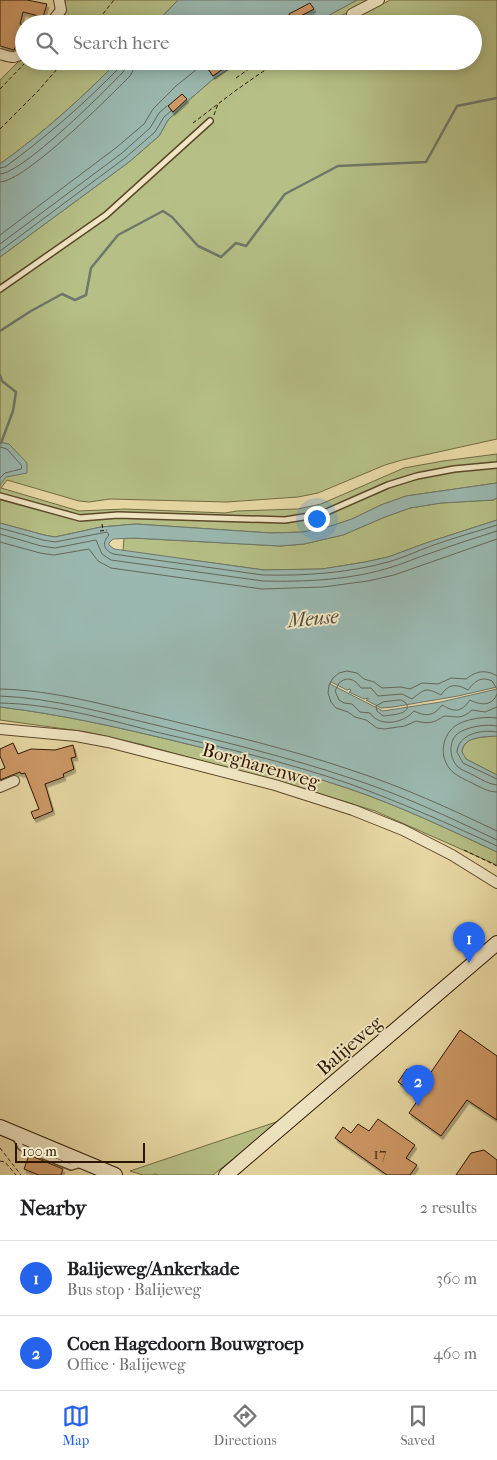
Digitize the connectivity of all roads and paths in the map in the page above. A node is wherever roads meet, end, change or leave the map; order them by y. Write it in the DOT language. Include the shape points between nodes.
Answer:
graph roads {
  1 [pos="59,0"];
  2 [pos="114,0"];
  3 [pos="379,0"];
  4 [pos="352,14"];
  5 [pos="57,15"];
  6 [pos="102,15"];
  7 [pos="0,54"];
  8 [pos="15,58"];
  9 [pos="18,70"];
  10 [pos="56,70"];
  11 [pos="247,70"];
  12 [pos="265,70"];
  13 [pos="236,78"];
  14 [pos="0,89"];
  15 [pos="218,104"];
  16 [pos="210,121"];
  17 [pos="193,124"];
  18 [pos="0,129"];
  19 [pos="0,289"];
  20 [pos="497,465"];
  21 [pos="0,496"];
  22 [pos="103,526"];
  23 [pos="103,530"];
  24 [pos="107,530"];
  25 [pos="100,531"];
  26 [pos="0,730"];
  27 [pos="14,781"];
  28 [pos="0,788"];
  29 [pos="497,883"];
  30 [pos="497,943"];
  31 [pos="6,1129"];
  32 [pos="0,1148"];
  33 [pos="0,1161"];
  34 [pos="16,1175"];
  35 [pos="21,1175"];
  36 [pos="115,1175"];
  37 [pos="226,1175"];
  1 -- 5 [label="street" via="61,10"];
  2 -- 6 [label="path"];
  3 -- 4 [label="street"];
  7 -- 8 [label="street"];
  9 -- 14 [label="path"];
  10 -- 18 [label="path"];
  11 -- 13 [label="path"];
  12 -- 15 [label="path"];
  15 -- 16 [label="path"];
  15 -- 17 [label="path"];
  16 -- 19 [label="lane" via="106,215"];
  20 -- 21 [label="lane" via="417,476 322,514 285,520 118,515 80,518"];
  22 -- 23 [label="path"];
  23 -- 24 [label="path"];
  23 -- 25 [label="path"];
  26 -- 29 [label="street, Borgharenweg" via="108,742 275,785 403,830"];
  27 -- 28 [label="street"];
  30 -- 37 [label="street, Balijeweg"];
  31 -- 36 [label="street"];
  32 -- 35 [label="path"];
  33 -- 34 [label="path" via="5,1162"];
}
